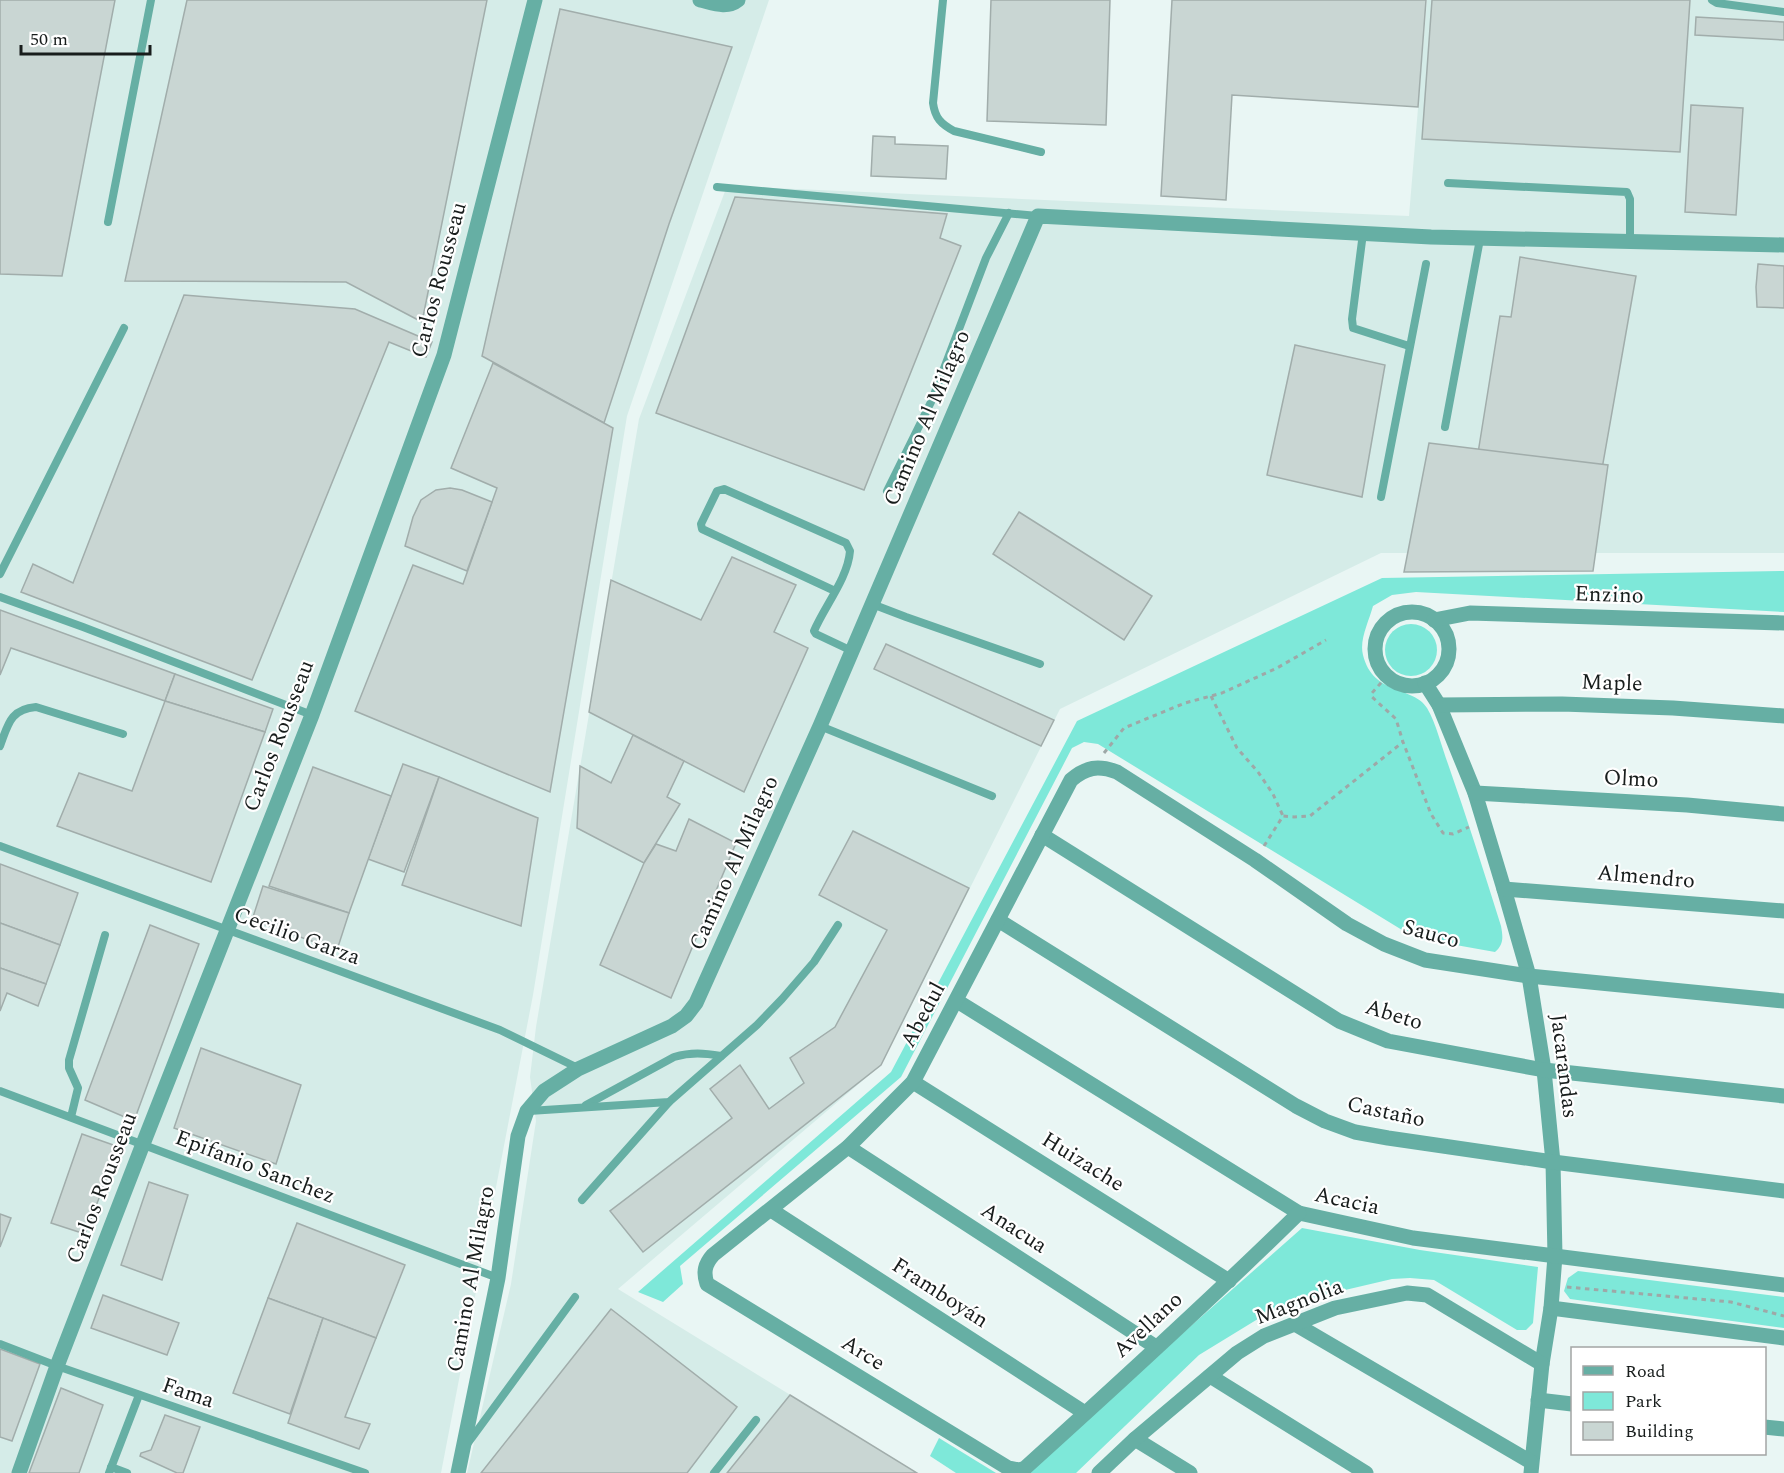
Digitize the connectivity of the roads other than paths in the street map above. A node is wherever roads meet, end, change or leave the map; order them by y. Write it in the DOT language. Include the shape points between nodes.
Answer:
graph roads {
  1 [pos="151,0"];
  2 [pos="535,0"];
  3 [pos="700,0"];
  4 [pos="943,0"];
  5 [pos="1712,0"];
  6 [pos="732,3"];
  7 [pos="1784,12"];
  8 [pos="1041,152"];
  9 [pos="1448,183"];
  10 [pos="717,187"];
  11 [pos="1009,213"];
  12 [pos="1038,216"];
  13 [pos="108,222"];
  14 [pos="1363,233"];
  15 [pos="1480,239"];
  16 [pos="1630,242"];
  17 [pos="1784,245"];
  18 [pos="1426,264"];
  19 [pos="124,328"];
  20 [pos="1409,346"];
  21 [pos="1445,427"];
  22 [pos="887,491"];
  23 [pos="1381,497"];
  24 [pos="0,574"];
  25 [pos="835,591"];
  26 [pos="0,597"];
  27 [pos="872,603"];
  28 [pos="1434,620"];
  29 [pos="1784,622"];
  30 [pos="852,651"];
  31 [pos="1040,664"];
  32 [pos="1425,683"];
  33 [pos="1439,705"];
  34 [pos="312,716"];
  35 [pos="1784,716"];
  36 [pos="819,726"];
  37 [pos="123,734"];
  38 [pos="0,746"];
  39 [pos="1094,767"];
  40 [pos="1475,793"];
  41 [pos="992,796"];
  42 [pos="1784,814"];
  43 [pos="1042,835"];
  44 [pos="0,846"];
  45 [pos="1504,889"];
  46 [pos="1784,911"];
  47 [pos="998,920"];
  48 [pos="838,925"];
  49 [pos="228,929"];
  50 [pos="105,935"];
  51 [pos="1529,976"];
  52 [pos="957,1001"];
  53 [pos="1784,1001"];
  54 [pos="721,1056"];
  55 [pos="578,1069"];
  56 [pos="1544,1070"];
  57 [pos="913,1082"];
  58 [pos="0,1091"];
  59 [pos="1784,1096"];
  60 [pos="669,1102"];
  61 [pos="582,1107"];
  62 [pos="527,1111"];
  63 [pos="71,1117"];
  64 [pos="143,1144"];
  65 [pos="848,1148"];
  66 [pos="1553,1162"];
  67 [pos="1784,1191"];
  68 [pos="582,1200"];
  69 [pos="771,1210"];
  70 [pos="1299,1213"];
  71 [pos="713,1255"];
  72 [pos="1555,1256"];
  73 [pos="498,1278"];
  74 [pos="1229,1281"];
  75 [pos="1784,1286"];
  76 [pos="575,1297"];
  77 [pos="1551,1308"];
  78 [pos="1295,1324"];
  79 [pos="1784,1338"];
  80 [pos="0,1344"];
  81 [pos="1156,1347"];
  82 [pos="1542,1364"];
  83 [pos="57,1366"];
  84 [pos="1210,1376"];
  85 [pos="139,1395"];
  86 [pos="1538,1400"];
  87 [pos="1571,1404"];
  88 [pos="1085,1413"];
  89 [pos="756,1420"];
  90 [pos="1766,1427"];
  91 [pos="1784,1429"];
  92 [pos="1135,1439"];
  93 [pos="462,1451"];
  94 [pos="1026,1468"];
  95 [pos="1531,1468"];
  96 [pos="110,1470"];
  97 [pos="19,1473"];
  98 [pos="127,1473"];
  99 [pos="365,1473"];
  100 [pos="458,1473"];
  101 [pos="714,1473"];
  102 [pos="1099,1473"];
  103 [pos="1190,1473"];
  104 [pos="1365,1473"];
  1 -- 13 [label="lane"];
  2 -- 34 [label="street, Carlos Rousseau" via="444,355"];
  3 -- 6 [label="street"];
  4 -- 8 [label="lane" via="935,115 954,131"];
  5 -- 7 [label="lane"];
  9 -- 16 [label="lane" via="1627,192"];
  10 -- 11 [label="lane"];
  11 -- 12 [label="lane"];
  11 -- 22 [label="lane" via="986,258 932,400"];
  12 -- 14 [label="street"];
  12 -- 27 [label="street, Camino Al Milagro"];
  14 -- 15 [label="street"];
  14 -- 20 [label="lane" via="1352,324 1358,331"];
  15 -- 16 [label="street"];
  15 -- 21 [label="lane"];
  16 -- 17 [label="street"];
  18 -- 20 [label="lane"];
  19 -- 24 [label="lane"];
  20 -- 23 [label="lane"];
  25 -- 25 [label="lane" via="850,557 846,543 724,489 717,491 702,529"];
  25 -- 30 [label="lane" via="814,633"];
  26 -- 34 [label="lane"];
  27 -- 30 [label="street, Camino Al Milagro"];
  27 -- 31 [label="lane"];
  28 -- 29 [label="street, Enzino" via="1470,613"];
  28 -- 32 [label="street" via="1446,635 1448,654 1441,671"];
  28 -- 32 [label="street" via="1420,613 1405,613 1385,623 1377,636 1375,650 1379,666 1387,676 1410,686"];
  30 -- 36 [label="street, Camino Al Milagro"];
  32 -- 33 [label="street, Jacarandas"];
  33 -- 35 [label="street, Maple" via="1562,704"];
  33 -- 40 [label="street, Jacarandas"];
  34 -- 49 [label="street, Carlos Rousseau"];
  36 -- 41 [label="lane"];
  36 -- 55 [label="street, Camino Al Milagro" via="696,1003 672,1026"];
  37 -- 38 [label="lane" via="36,707 25,708 10,721"];
  39 -- 43 [label="street, Abedul" via="1071,780"];
  39 -- 51 [label="street, Sauco" via="1117,772 1347,924 1384,944 1425,960"];
  40 -- 42 [label="street, Olmo"];
  40 -- 45 [label="street, Jacarandas"];
  43 -- 47 [label="street, Abedul"];
  43 -- 56 [label="street, Abeto" via="1339,1022 1388,1041"];
  44 -- 49 [label="lane, Cecilio Garza"];
  45 -- 46 [label="street, Almendro"];
  45 -- 51 [label="street, Jacarandas"];
  47 -- 52 [label="street, Abedul"];
  47 -- 66 [label="street, Castaño" via="1325,1121 1388,1138"];
  48 -- 54 [label="lane" via="814,962 782,999"];
  49 -- 55 [label="lane, Cecilio Garza" via="500,1030"];
  49 -- 64 [label="street, Carlos Rousseau"];
  50 -- 63 [label="lane" via="69,1060 78,1088"];
  51 -- 53 [label="street, Sauco"];
  51 -- 56 [label="street, Jacarandas"];
  52 -- 57 [label="street, Abedul"];
  52 -- 70 [label="street, Acacia"];
  54 -- 60 [label="lane"];
  54 -- 61 [label="lane" via="700,1052 674,1057"];
  55 -- 62 [label="street, Camino Al Milagro" via="543,1091"];
  56 -- 59 [label="street, Abeto"];
  56 -- 66 [label="street, Jacarandas"];
  57 -- 65 [label="street, Abedul"];
  57 -- 74 [label="street, Huizache"];
  58 -- 63 [label="lane, Epifanio Sanchez"];
  60 -- 61 [label="lane"];
  60 -- 68 [label="lane"];
  61 -- 62 [label="lane"];
  62 -- 73 [label="street, Camino Al Milagro" via="518,1136"];
  63 -- 64 [label="lane, Epifanio Sanchez"];
  64 -- 73 [label="lane, Epifanio Sanchez"];
  64 -- 83 [label="street, Carlos Rousseau"];
  65 -- 69 [label="street, Abedul"];
  65 -- 81 [label="street, Anacua"];
  66 -- 67 [label="street, Castaño"];
  66 -- 72 [label="street, Jacarandas"];
  69 -- 71 [label="street, Abedul"];
  69 -- 88 [label="street, Framboyán"];
  70 -- 72 [label="street, Acacia" via="1413,1239"];
  70 -- 74 [label="street, Avellano"];
  71 -- 94 [label="street, Arce" via="705,1267 707,1284 1008,1468"];
  72 -- 75 [label="street, Acacia"];
  72 -- 77 [label="street, Jacarandas"];
  73 -- 93 [label="street, Camino Al Milagro"];
  74 -- 81 [label="street, Avellano"];
  76 -- 93 [label="lane"];
  77 -- 79 [label="street"];
  77 -- 82 [label="street, Jacarandas"];
  78 -- 82 [label="street, Magnolia" via="1335,1308 1418,1293"];
  78 -- 84 [label="street, Magnolia" via="1264,1336"];
  78 -- 95 [label="street"];
  80 -- 83 [label="lane, Fama"];
  81 -- 88 [label="street, Avellano"];
  82 -- 86 [label="street, Jacarandas"];
  83 -- 85 [label="lane, Fama"];
  83 -- 97 [label="street, Carlos Rousseau"];
  84 -- 92 [label="street, Magnolia"];
  84 -- 104 [label="street"];
  85 -- 96 [label="lane"];
  85 -- 99 [label="lane, Fama"];
  86 -- 87 [label="street"];
  86 -- 95 [label="street, Jacarandas"];
  88 -- 94 [label="street, Avellano"];
  89 -- 101 [label="lane"];
  90 -- 91 [label="street"];
  92 -- 102 [label="street, Magnolia"];
  92 -- 103 [label="street"];
  93 -- 100 [label="street, Camino Al Milagro"];
  96 -- 98 [label="lane"];
}
